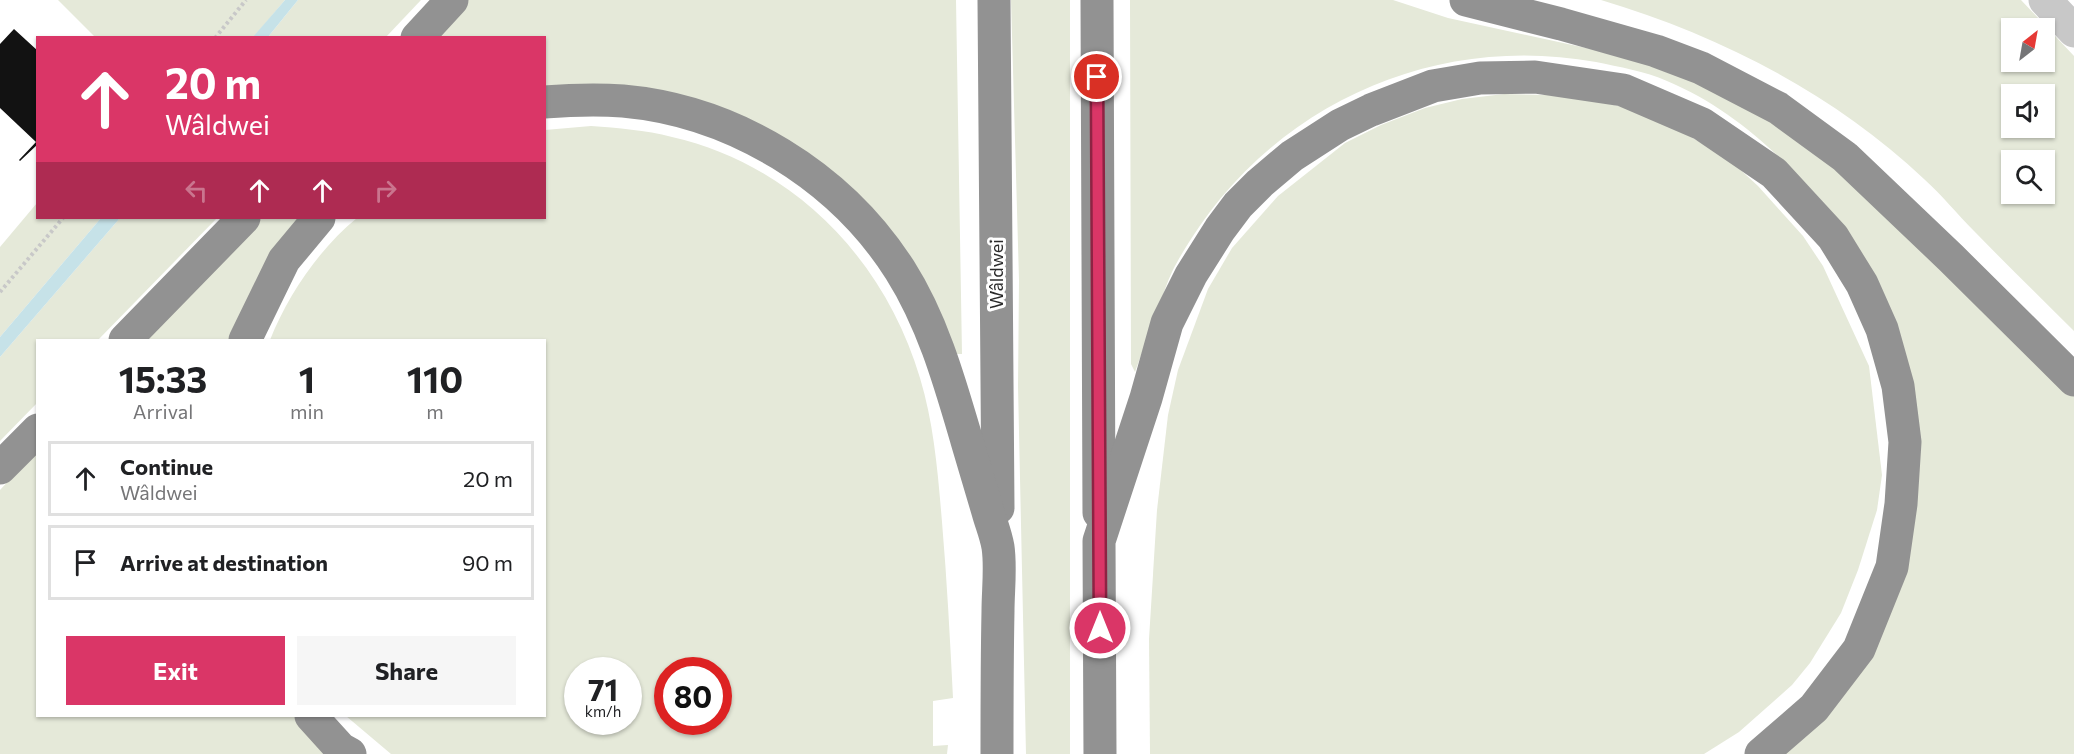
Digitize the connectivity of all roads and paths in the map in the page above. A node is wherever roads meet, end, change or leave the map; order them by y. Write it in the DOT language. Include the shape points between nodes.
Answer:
graph roads {
  1 [pos="246,0"];
  2 [pos="452,0"];
  3 [pos="994,0"];
  4 [pos="1097,0"];
  5 [pos="1466,0"];
  6 [pos="2045,0"];
  7 [pos="2074,31"];
  8 [pos="217,36"];
  9 [pos="419,36"];
  10 [pos="546,102"];
  11 [pos="62,219"];
  12 [pos="243,219"];
  13 [pos="318,219"];
  14 [pos="0,292"];
  15 [pos="126,339"];
  16 [pos="245,339"];
  17 [pos="2074,380"];
  18 [pos="36,432"];
  19 [pos="0,468"];
  20 [pos="1099,542"];
  21 [pos="998,547"];
  22 [pos="311,717"];
  23 [pos="997,745"];
  24 [pos="1100,746"];
  25 [pos="350,754"];
  26 [pos="1761,754"];
  1 -- 8 [label="path"];
  2 -- 9 [label="highway"];
  3 -- 21 [label="highway, Wâldwei"];
  4 -- 20 [label="highway"];
  5 -- 17 [label="highway" via="1656,51 1701,68 1778,108 1845,157"];
  6 -- 7 [label="street"];
  10 -- 21 [label="highway" via="622,101 697,116 771,148 843,201 900,271 929,326 950,382"];
  11 -- 14 [label="path"];
  12 -- 15 [label="highway"];
  13 -- 16 [label="highway" via="284,260"];
  18 -- 19 [label="highway"];
  20 -- 24 [label="highway"];
  20 -- 26 [label="highway" via="1167,323 1220,229 1268,176 1340,125 1433,86 1480,78 1535,77 1623,90 1702,124 1774,173 1833,237 1862,284 1882,329 1898,386 1905,441 1892,567 1859,649 1814,708"];
  21 -- 23 [label="highway, Wâldwei"];
  22 -- 25 [label="highway"];
}
